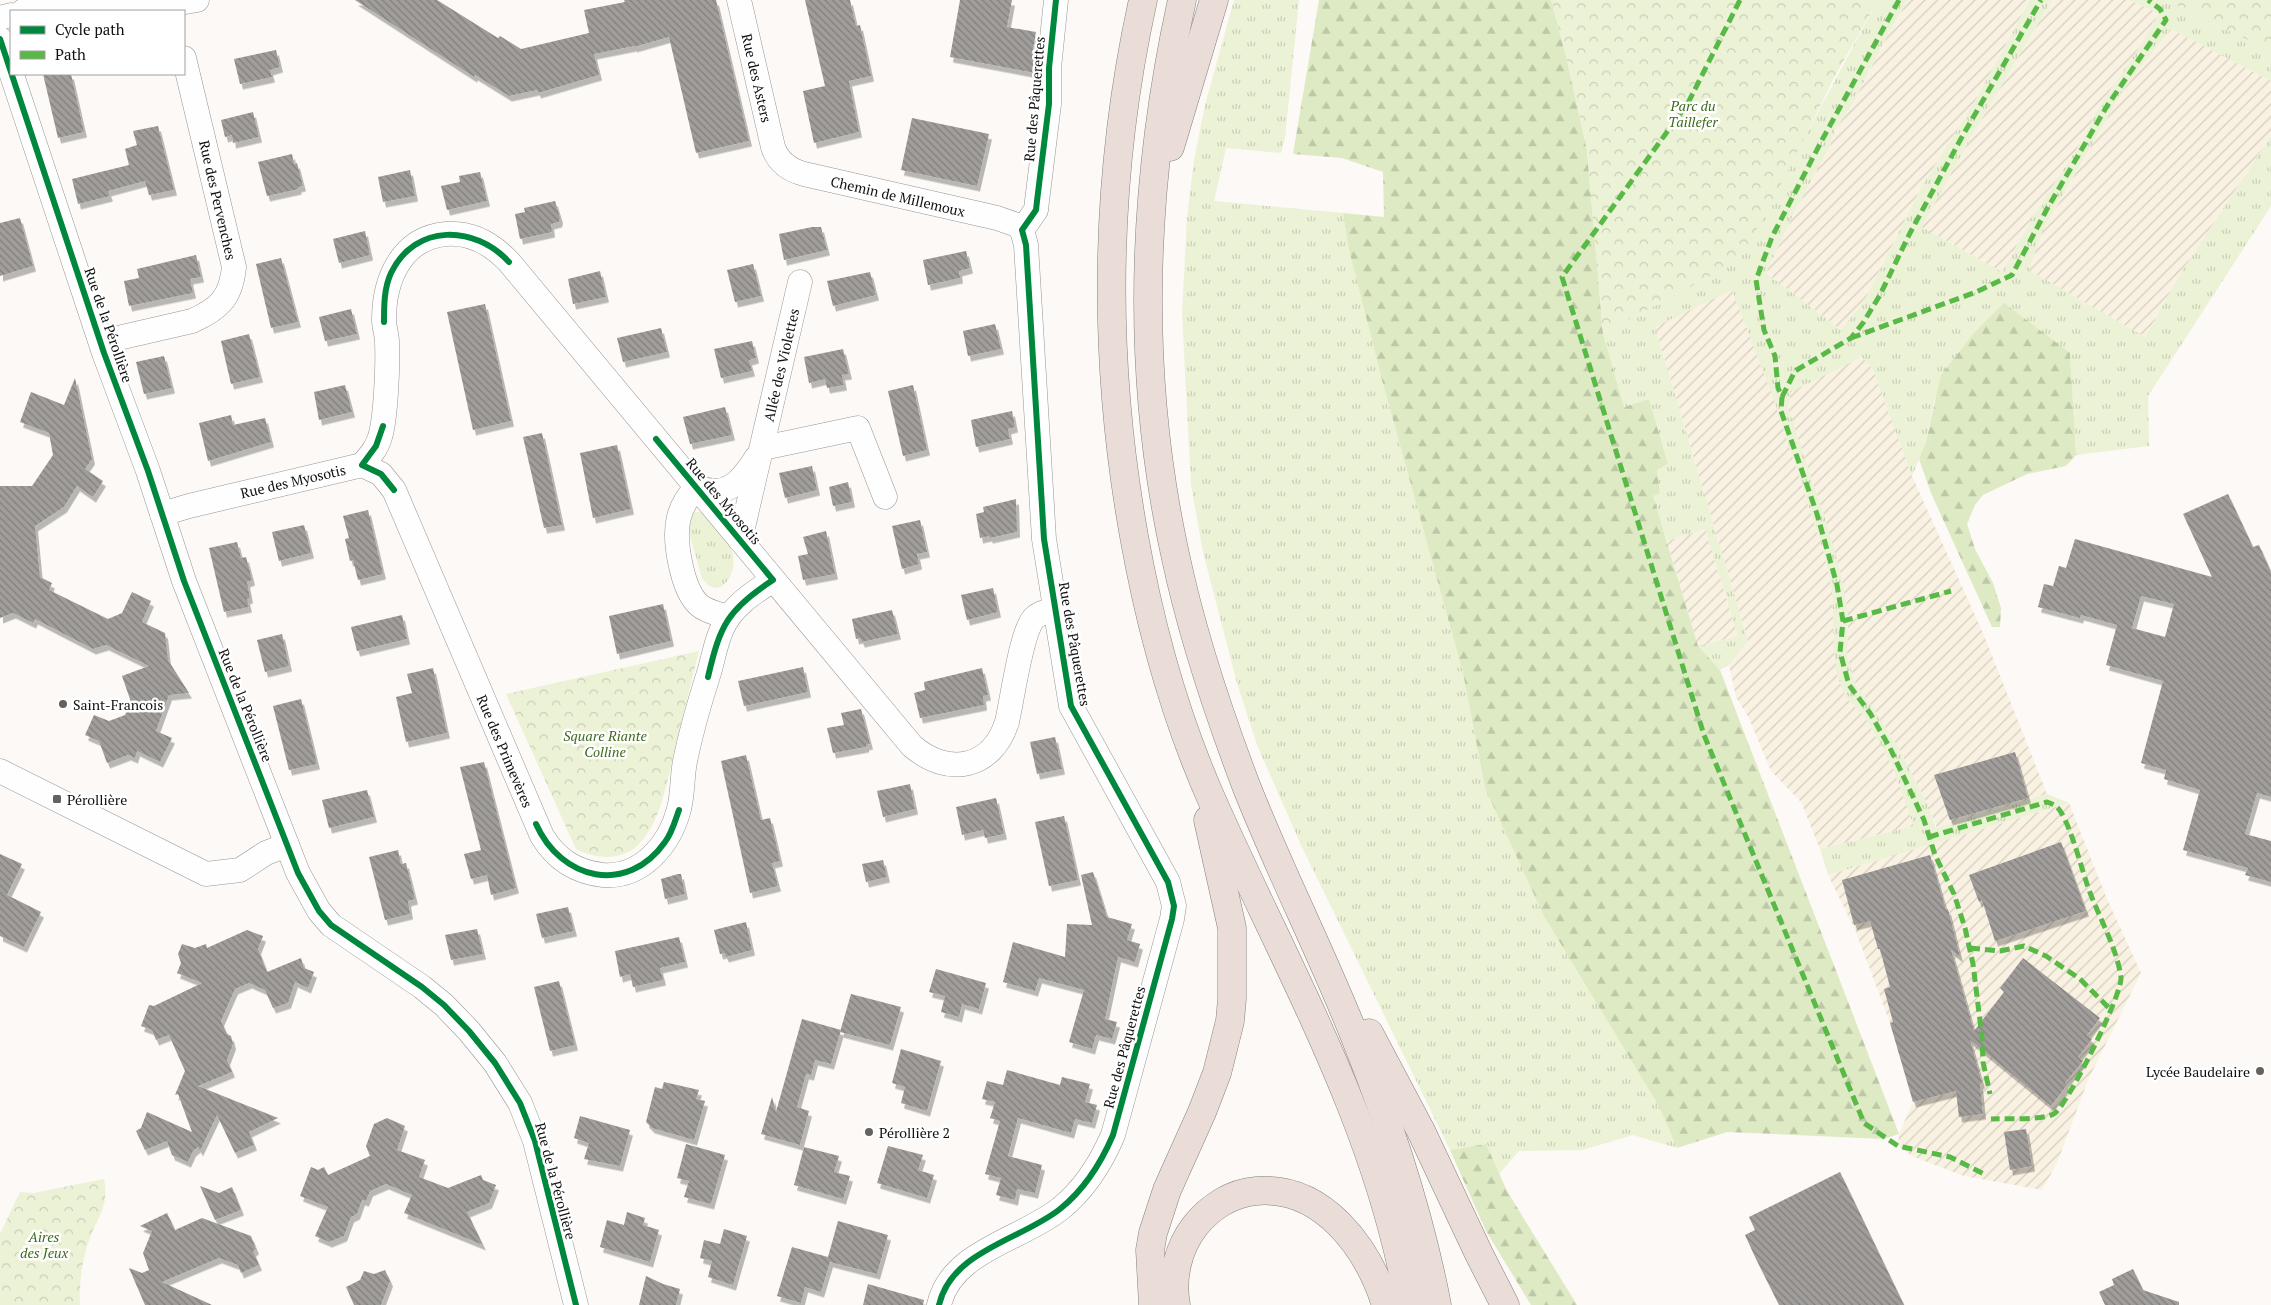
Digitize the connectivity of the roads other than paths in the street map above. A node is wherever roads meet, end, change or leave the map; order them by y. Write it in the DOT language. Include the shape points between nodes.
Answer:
graph roads {
  1 [pos="197,0"];
  2 [pos="739,0"];
  3 [pos="1056,0"];
  4 [pos="1125,0"];
  5 [pos="1143,0"];
  6 [pos="1182,0"];
  7 [pos="1214,0"];
  8 [pos="169,6"];
  9 [pos="27,10"];
  10 [pos="139,10"];
  11 [pos="139,10"];
  12 [pos="0,39"];
  13 [pos="185,62"];
  14 [pos="10,69"];
  15 [pos="12,75"];
  16 [pos="1118,154"];
  17 [pos="777,156"];
  18 [pos="1151,208"];
  19 [pos="1022,230"];
  20 [pos="800,282"];
  21 [pos="101,342"];
  22 [pos="763,448"];
  23 [pos="362,465"];
  24 [pos="696,488"];
  25 [pos="885,497"];
  26 [pos="162,514"];
  27 [pos="740,540"];
  28 [pos="773,580"];
  29 [pos="1056,610"];
  30 [pos="728,617"];
  31 [pos="1189,746"];
  32 [pos="0,771"];
  33 [pos="287,845"];
  34 [pos="1291,889"];
  35 [pos="576,1305"];
  36 [pos="939,1305"];
  37 [pos="1153,1305"];
  38 [pos="1176,1305"];
  39 [pos="1386,1305"];
  40 [pos="1410,1305"];
  41 [pos="1437,1305"];
  42 [pos="1505,1305"];
  1 -- 8 [label="street"];
  2 -- 17 [label="street, Rue des Asters"];
  3 -- 19 [label="street, Rue des Pâquerettes" via="1049,104 1036,210"];
  4 -- 16 [label="highway"];
  5 -- 16 [label="highway" via="1129,70"];
  6 -- 18 [label="highway" via="1163,96"];
  7 -- 18 [label="highway"];
  8 -- 10 [label="street"];
  9 -- 11 [label="street"];
  12 -- 14 [label="street, Rue de la Pérollière"];
  13 -- 21 [label="street, Rue des Pervenches" via="234,267 232,283 222,302 206,314"];
  15 -- 21 [label="street, Rue de la Pérollière"];
  16 -- 31 [label="highway" via="1110,309 1118,429 1146,599"];
  17 -- 19 [label="street, Chemin de Millemoux" via="787,167 804,174 997,218 1017,224"];
  18 -- 34 [label="highway" via="1148,297 1151,378 1162,484 1175,554 1219,714"];
  19 -- 29 [label="street, Rue des Pâquerettes" via="1026,245 1044,539"];
  20 -- 22 [label="street, Allée des Violettes"];
  21 -- 26 [label="street, Rue de la Pérollière"];
  22 -- 24 [label="street, Allée des Violettes" via="745,476 730,487 713,491"];
  22 -- 25 [label="street" via="858,428"];
  22 -- 27 [label="street, Allée des Violettes"];
  23 -- 24 [label="street, Rue des Myosotis" via="376,446 383,426 387,344 385,299 391,273 408,251 419,243 431,237 458,234 484,241 505,258"];
  23 -- 26 [label="street, Rue des Myosotis"];
  23 -- 30 [label="street, Rue des Primevères" via="381,474 394,490 542,836 558,857 580,870 607,875 635,869 666,841 679,810 685,762 703,686"];
  24 -- 27 [label="street, Rue des Myosotis"];
  24 -- 30 [label="street, Rue des Myosotis" via="684,503 678,519 681,565 692,598 701,607"];
  26 -- 33 [label="street, Rue de la Pérollière" via="184,581"];
  27 -- 28 [label="street, Rue des Myosotis"];
  28 -- 29 [label="street, Rue des Myosotis" via="912,746 930,760 953,765 976,760 996,745 1007,722 1031,622 1036,616"];
  28 -- 30 [label="street, Rue des Primevères" via="737,606"];
  29 -- 36 [label="street, Rue des Pâquerettes" via="1071,706 1168,882 1174,906 1172,919 1114,1135 1099,1164 1085,1184 1058,1210 960,1268 946,1284"];
  31 -- 37 [label="highway" via="1231,921 1234,951 1232,999 1216,1072 1167,1190 1153,1233 1150,1250"];
  31 -- 40 [label="highway" via="1323,1038 1357,1120 1391,1220"];
  32 -- 33 [label="street" via="206,874 240,870 266,853"];
  33 -- 35 [label="street, Rue de la Pérollière" via="324,918 444,1005 504,1076 520,1103 535,1141"];
  34 -- 41 [label="highway" via="1353,1031 1391,1132 1414,1205"];
  34 -- 42 [label="highway" via="1422,1131"];
  38 -- 39 [label="highway" via="1176,1265 1186,1240 1199,1221 1236,1195 1269,1190 1306,1200 1340,1225 1367,1260"];
}
